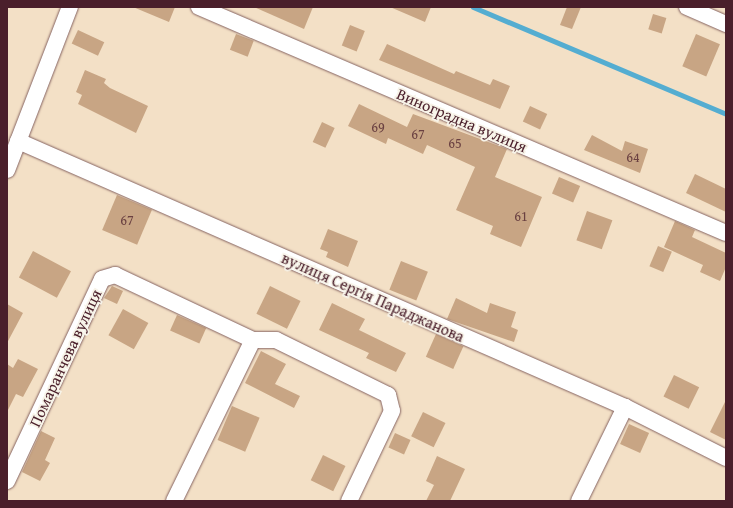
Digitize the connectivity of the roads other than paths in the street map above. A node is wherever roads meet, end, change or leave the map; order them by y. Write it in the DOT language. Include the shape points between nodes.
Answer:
graph roads {
  1 [pos="70,7"];
  2 [pos="199,7"];
  3 [pos="687,7"];
  4 [pos="726,24"];
  5 [pos="18,141"];
  6 [pos="7,170"];
  7 [pos="726,233"];
  8 [pos="253,340"];
  9 [pos="625,407"];
  10 [pos="726,458"];
  11 [pos="7,481"];
  12 [pos="174,501"];
  13 [pos="349,501"];
  14 [pos="579,501"];
  1 -- 5 [label="street"];
  2 -- 7 [label="street, Виноградна вулиця"];
  3 -- 4 [label="street"];
  5 -- 6 [label="street"];
  5 -- 9 [label="street, вулиця Сергія Параджанова"];
  8 -- 11 [label="street, Помаранчева вулиця" via="115,275 105,276"];
  8 -- 12 [label="street"];
  8 -- 13 [label="street, Помаранчева вулиця" via="276,340 388,395 392,411"];
  9 -- 10 [label="street, вулиця Сергія Параджанова"];
  9 -- 14 [label="street"];
}
